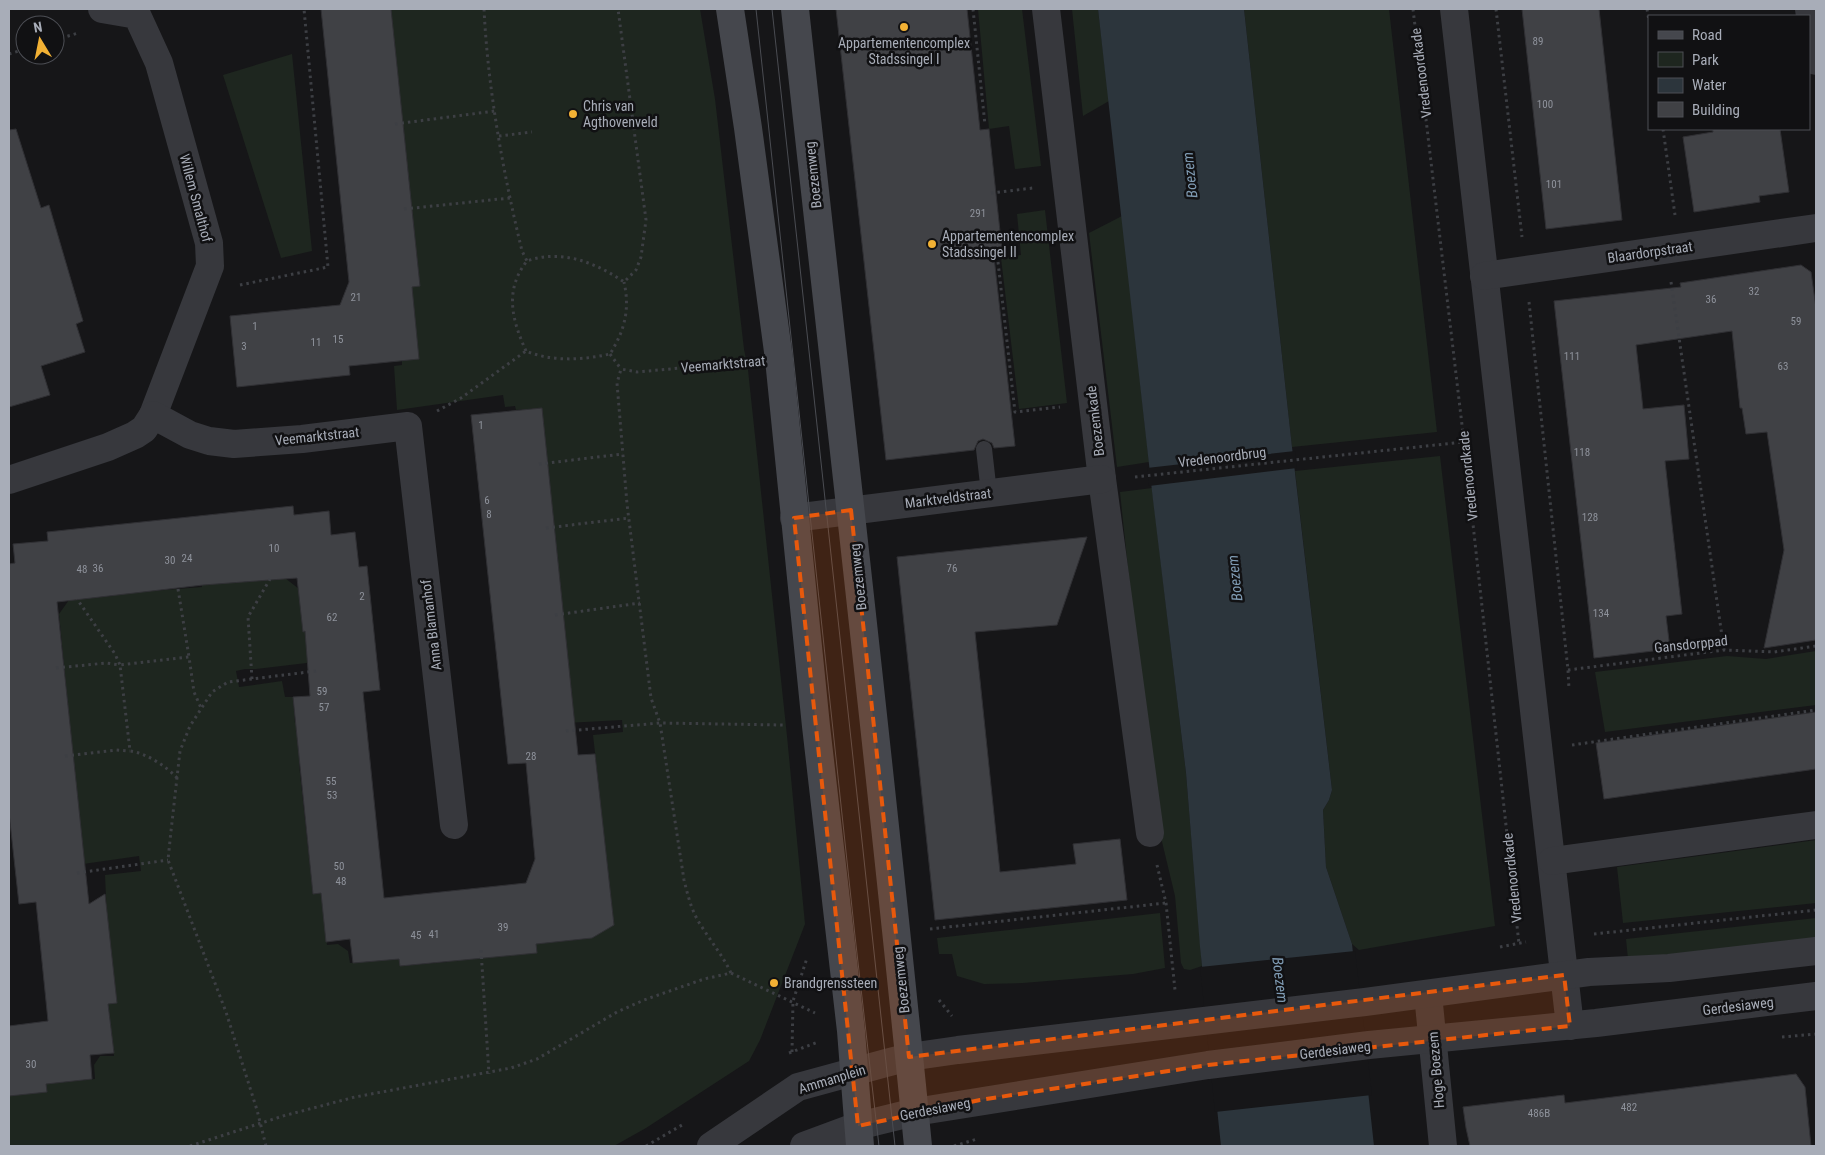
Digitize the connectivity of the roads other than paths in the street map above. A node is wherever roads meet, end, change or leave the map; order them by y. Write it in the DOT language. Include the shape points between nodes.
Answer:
graph roads {
  1 [pos="102,9"];
  2 [pos="730,9"];
  3 [pos="795,9"];
  4 [pos="1046,9"];
  5 [pos="1454,9"];
  6 [pos="1810,16"];
  7 [pos="1816,61"];
  8 [pos="1816,228"];
  9 [pos="1484,276"];
  10 [pos="152,415"];
  11 [pos="408,426"];
  12 [pos="984,450"];
  13 [pos="1102,479"];
  14 [pos="9,480"];
  15 [pos="989,493"];
  16 [pos="851,510"];
  17 [pos="794,518"];
  18 [pos="454,825"];
  19 [pos="1816,825"];
  20 [pos="1150,833"];
  21 [pos="1552,861"];
  22 [pos="1816,951"];
  23 [pos="1564,975"];
  24 [pos="1428,994"];
  25 [pos="1816,996"];
  26 [pos="1570,1026"];
  27 [pos="1433,1039"];
  28 [pos="909,1057"];
  29 [pos="853,1071"];
  30 [pos="915,1112"];
  31 [pos="859,1136"];
  32 [pos="711,1146"];
  33 [pos="804,1146"];
  34 [pos="918,1146"];
  35 [pos="1443,1146"];
  1 -- 10 [label="street, Willem Smalthof" via="137,15 159,63 209,243 210,266"];
  2 -- 17 [label="main road" via="779,359"];
  3 -- 16 [label="main road, Boezemweg"];
  4 -- 13 [label="street, Boezemkade"];
  5 -- 9 [label="street"];
  6 -- 7 [label="street"];
  8 -- 9 [label="street, Blaardorpstraat"];
  9 -- 21 [label="street"];
  10 -- 11 [label="street, Veemarktstraat" via="190,435 234,444"];
  10 -- 14 [label="street" via="144,429 135,435"];
  11 -- 18 [label="street, Anna Blamanhof"];
  12 -- 15 [label="lane"];
  13 -- 15 [label="street, Marktveldstraat"];
  13 -- 20 [label="street, Boezemkade"];
  15 -- 16 [label="street, Marktveldstraat"];
  16 -- 17 [label="street, Marktveldstraat"];
  16 -- 28 [label="main road, Boezemweg"];
  17 -- 29 [label="main road"];
  19 -- 21 [label="street"];
  21 -- 23 [label="street"];
  22 -- 23 [label="street" via="1669,968"];
  23 -- 24 [label="street"];
  23 -- 26 [label="street"];
  24 -- 27 [label="street, Hoge Boezem"];
  24 -- 28 [label="street"];
  25 -- 26 [label="street, Gerdesiaweg"];
  26 -- 27 [label="street, Gerdesiaweg"];
  27 -- 30 [label="street, Gerdesiaweg" via="1208,1065"];
  27 -- 35 [label="street, Hoge Boezem"];
  28 -- 29 [label="street, Ammanplein"];
  28 -- 30 [label="main road, Boezemweg"];
  29 -- 31 [label="main road"];
  29 -- 32 [label="street, Ammanplein" via="798,1087"];
  30 -- 31 [label="street, Gerdesiaweg"];
  30 -- 34 [label="main road, Boezemweg"];
  31 -- 33 [label="street"];
}
